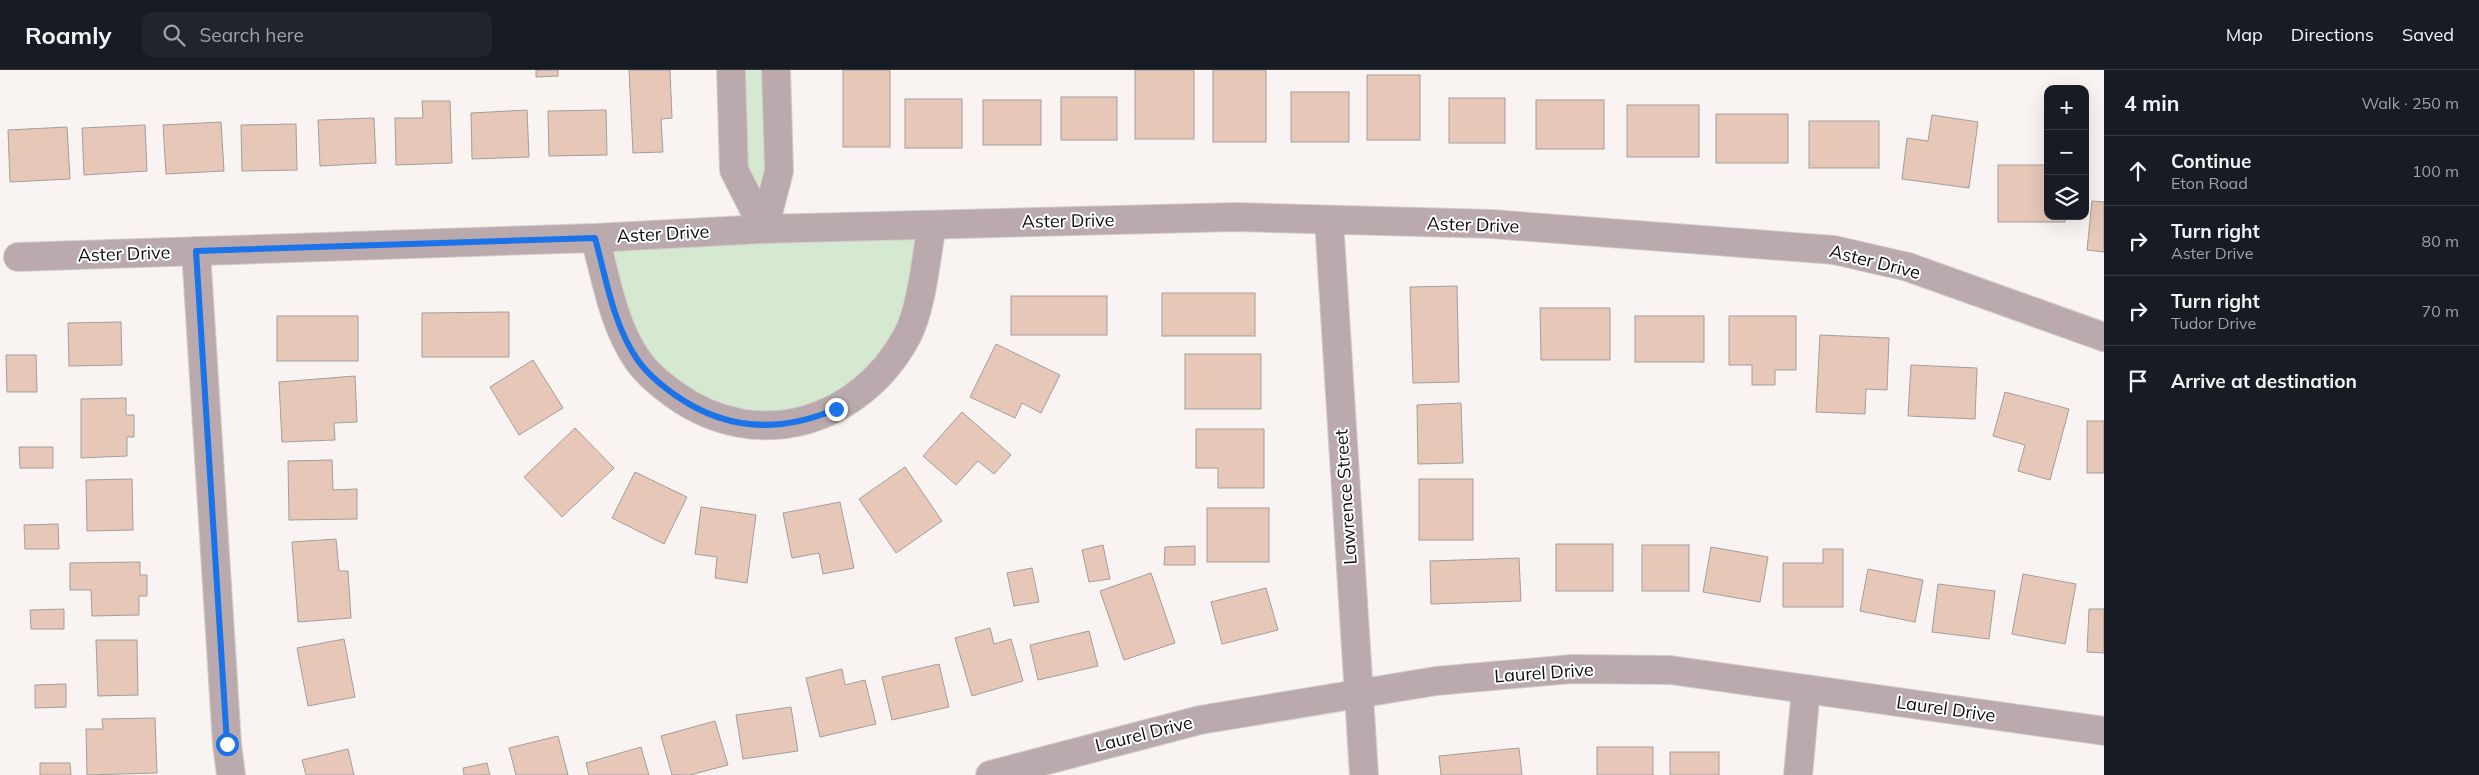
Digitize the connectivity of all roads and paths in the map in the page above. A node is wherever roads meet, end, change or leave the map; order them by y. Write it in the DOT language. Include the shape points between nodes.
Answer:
graph roads {
  1 [pos="731,70"];
  2 [pos="776,70"];
  3 [pos="1329,220"];
  4 [pos="932,225"];
  5 [pos="764,229"];
  6 [pos="595,238"];
  7 [pos="196,251"];
  8 [pos="18,257"];
  9 [pos="2104,337"];
  10 [pos="1806,689"];
  11 [pos="1358,694"];
  12 [pos="2104,731"];
  13 [pos="231,775"];
  14 [pos="990,775"];
  15 [pos="1364,775"];
  16 [pos="1798,775"];
  1 -- 5 [label="street" via="734,170"];
  2 -- 5 [label="street" via="779,171"];
  3 -- 4 [label="street, Aster Drive" via="1236,217"];
  3 -- 9 [label="street, Aster Drive" via="1492,224 1834,250 1908,268"];
  3 -- 11 [label="street, Lawrence Street"];
  4 -- 5 [label="street, Aster Drive"];
  4 -- 6 [label="street" via="915,316 907,336 884,369 857,396 836,409 812,420 774,426 739,424 696,410 658,383 637,359 618,324"];
  5 -- 6 [label="street, Aster Drive"];
  6 -- 7 [label="street, Aster Drive"];
  7 -- 8 [label="street, Aster Drive"];
  7 -- 13 [label="street"];
  10 -- 11 [label="street, Laurel Drive" via="1670,670 1572,670 1436,681"];
  10 -- 12 [label="street, Laurel Drive"];
  10 -- 16 [label="street"];
  11 -- 14 [label="street, Laurel Drive" via="1200,720"];
  11 -- 15 [label="street, Lawrence Street"];
}
